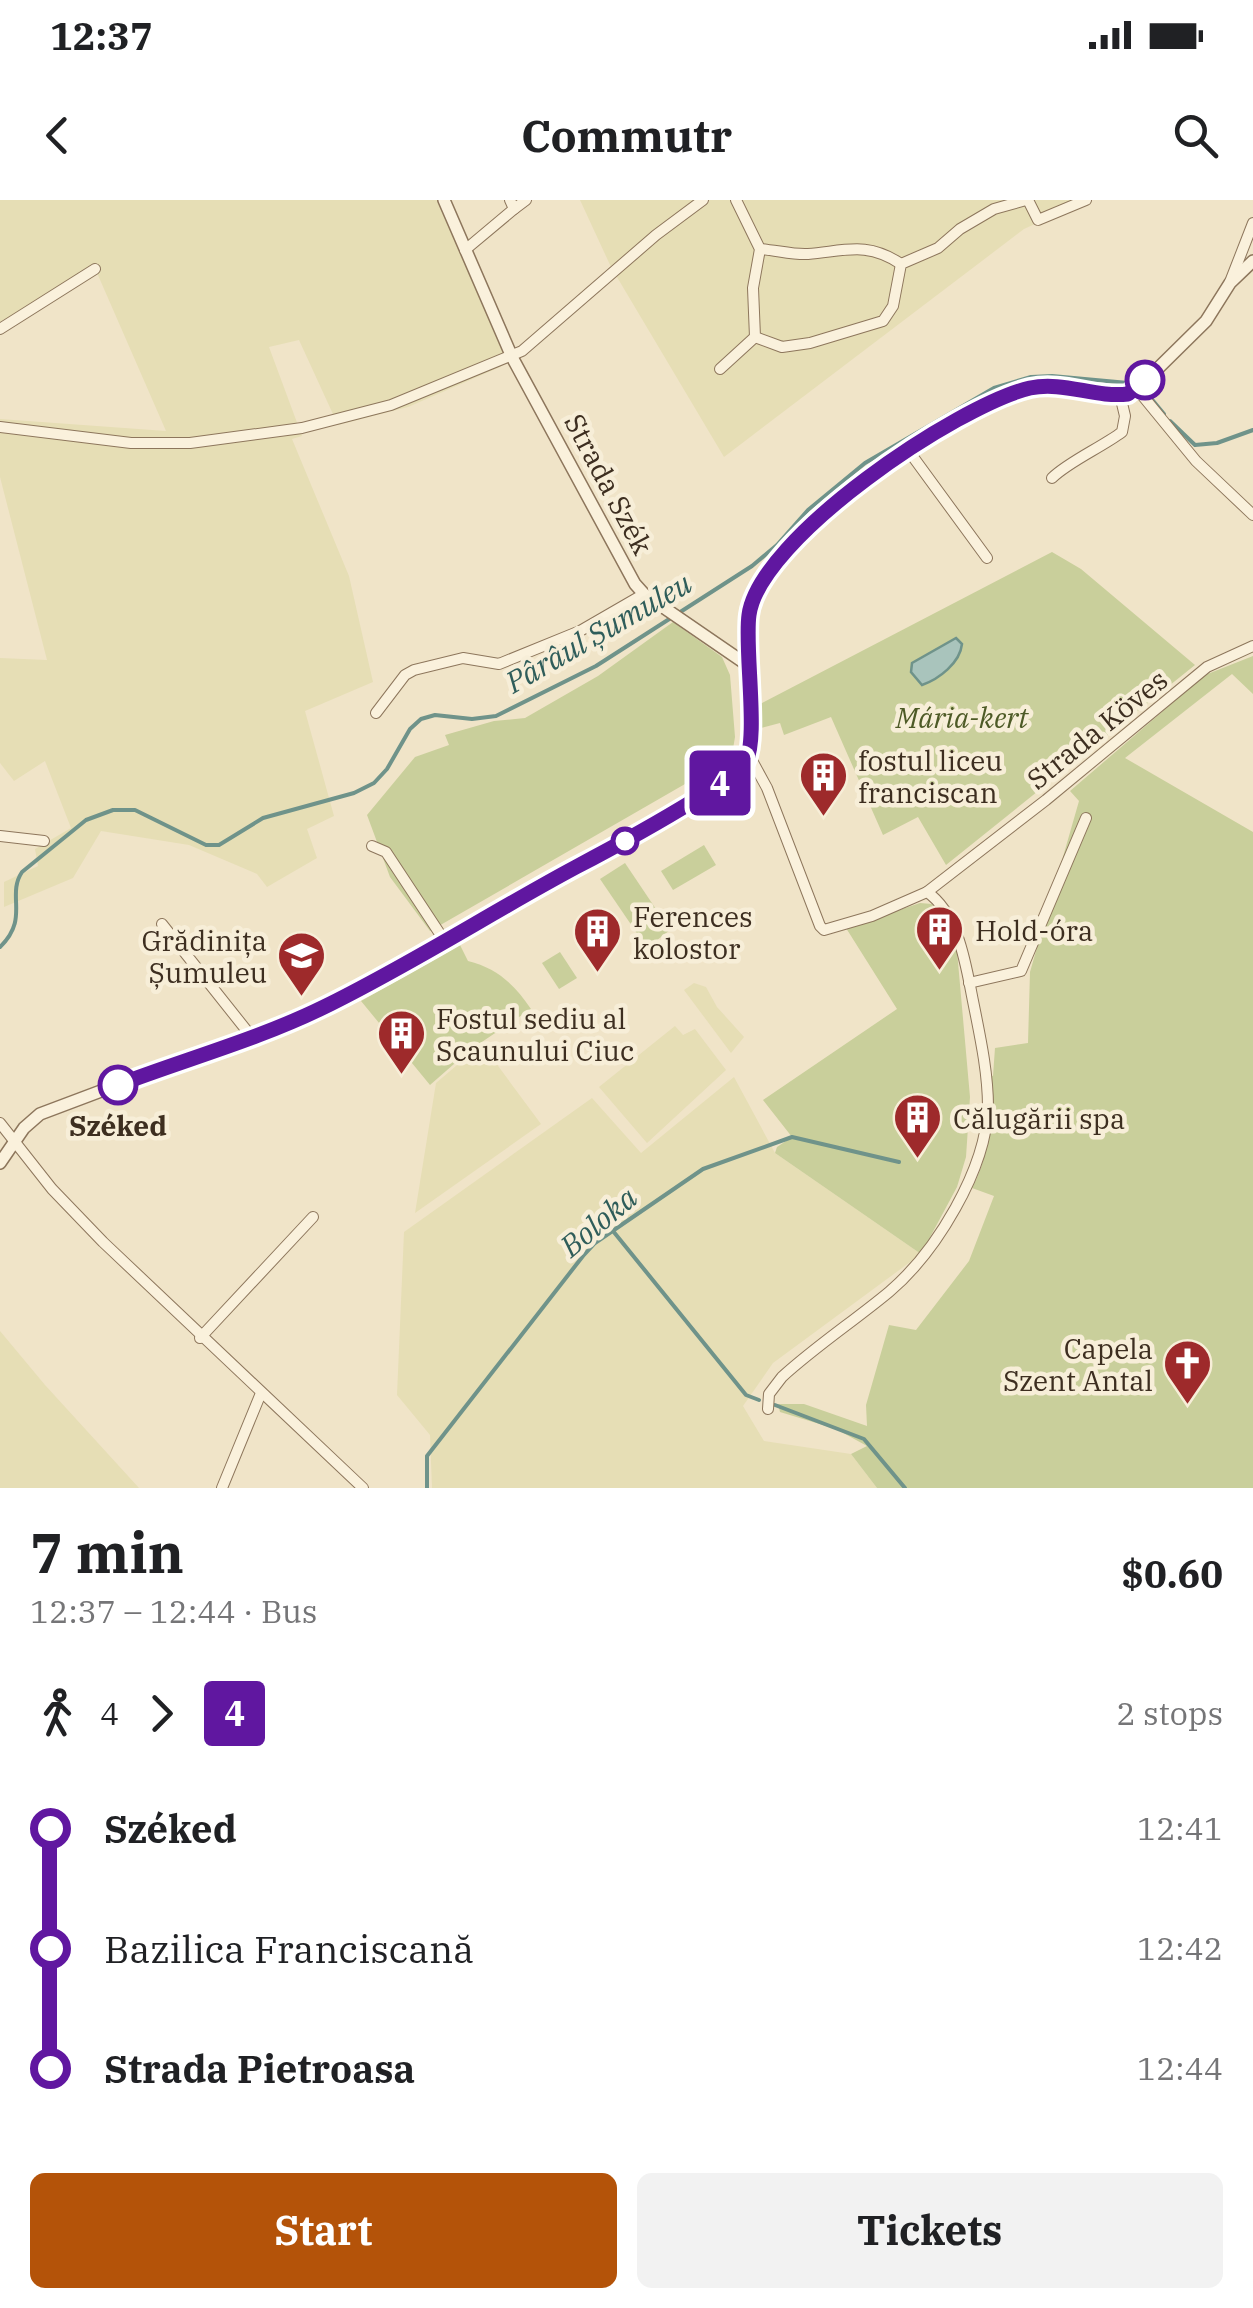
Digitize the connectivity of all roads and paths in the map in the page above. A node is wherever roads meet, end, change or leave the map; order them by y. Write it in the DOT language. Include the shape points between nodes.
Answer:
graph roads {
  1 [pos="444,200"];
  2 [pos="526,200"];
  3 [pos="702,200"];
  4 [pos="736,200"];
  5 [pos="1027,200"];
  6 [pos="1086,200"];
  7 [pos="999,204"];
  8 [pos="512,205"];
  9 [pos="1253,222"];
  10 [pos="760,249"];
  11 [pos="465,250"];
  12 [pos="1253,261"];
  13 [pos="901,264"];
  14 [pos="95,269"];
  15 [pos="1230,283"];
  16 [pos="0,329"];
  17 [pos="756,337"];
  18 [pos="512,357"];
  19 [pos="720,369"];
  20 [pos="1138,387"];
  21 [pos="1120,395"];
  22 [pos="0,427"];
  23 [pos="908,450"];
  24 [pos="1052,478"];
  25 [pos="1253,515"];
  26 [pos="986,558"];
  27 [pos="644,594"];
  28 [pos="1253,646"];
  29 [pos="746,664"];
  30 [pos="376,713"];
  31 [pos="749,755"];
  32 [pos="1086,818"];
  33 [pos="0,836"];
  34 [pos="44,841"];
  35 [pos="372,846"];
  36 [pos="927,892"];
  37 [pos="162,924"];
  38 [pos="444,940"];
  39 [pos="969,983"];
  40 [pos="251,1036"];
  41 [pos="0,1123"];
  42 [pos="16,1144"];
  43 [pos="0,1163"];
  44 [pos="314,1218"];
  45 [pos="200,1338"];
  46 [pos="261,1393"];
  47 [pos="768,1409"];
  48 [pos="222,1488"];
  49 [pos="362,1488"];
  1 -- 11 [label="street, Strada Szék"];
  2 -- 8 [label="street"];
  3 -- 18 [label="street"];
  4 -- 10 [label="street"];
  5 -- 6 [label="street" via="1038,220"];
  5 -- 7 [label="street"];
  7 -- 13 [label="street" via="938,248"];
  8 -- 11 [label="street"];
  9 -- 15 [label="street"];
  10 -- 13 [label="street" via="808,254 848,247"];
  10 -- 17 [label="street" via="753,288"];
  11 -- 18 [label="street, Strada Szék"];
  12 -- 15 [label="street"];
  13 -- 17 [label="street" via="894,306 883,321 782,348"];
  14 -- 16 [label="street"];
  15 -- 20 [label="street" via="1206,321"];
  17 -- 19 [label="street"];
  18 -- 22 [label="street" via="344,418 220,441 131,442"];
  18 -- 27 [label="street, Strada Szék"];
  20 -- 21 [label="street"];
  20 -- 25 [label="street" via="1196,460"];
  21 -- 23 [label="street" via="1051,385 1020,391"];
  21 -- 24 [label="street" via="1122,432"];
  23 -- 26 [label="street"];
  23 -- 29 [label="street" via="835,505 768,573 751,604"];
  27 -- 29 [label="street, Strada Szék"];
  27 -- 30 [label="street" via="580,631 498,664 463,658 414,670"];
  28 -- 36 [label="street, Strada Köves" via="1207,667"];
  29 -- 31 [label="street"];
  31 -- 36 [label="street, Strada Köves" via="824,930"];
  31 -- 38 [label="street" via="716,786 670,814"];
  32 -- 39 [label="street" via="1018,975"];
  33 -- 34 [label="street"];
  35 -- 38 [label="street" via="386,852"];
  36 -- 39 [label="street" via="962,948"];
  37 -- 40 [label="street"];
  38 -- 40 [label="street" via="324,1007"];
  39 -- 47 [label="street" via="988,1107 956,1208 905,1278 793,1367 769,1394"];
  40 -- 42 [label="street" via="40,1114"];
  41 -- 42 [label="street"];
  42 -- 43 [label="street"];
  42 -- 45 [label="street"];
  44 -- 45 [label="street"];
  45 -- 46 [label="street"];
  46 -- 48 [label="street"];
  46 -- 49 [label="street"];
}
